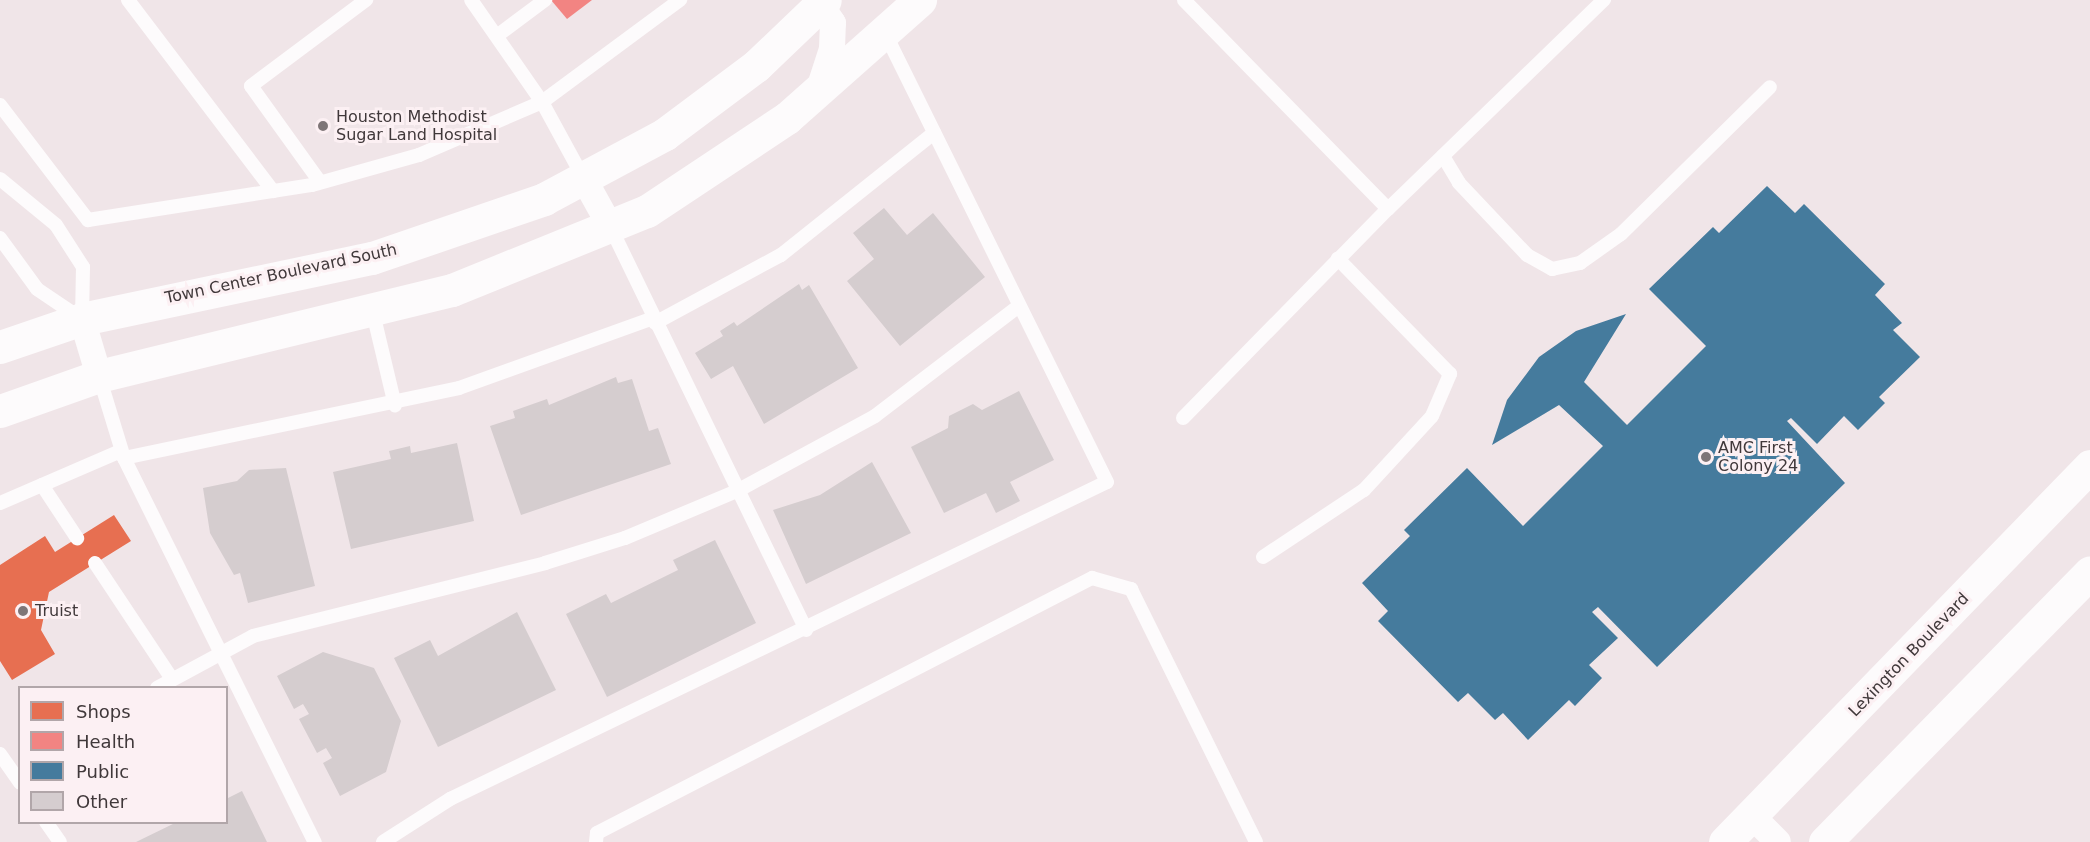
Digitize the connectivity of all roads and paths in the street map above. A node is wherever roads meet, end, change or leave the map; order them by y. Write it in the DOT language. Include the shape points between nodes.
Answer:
graph roads {
  1 [pos="128,0"];
  2 [pos="366,0"];
  3 [pos="471,0"];
  4 [pos="545,0"];
  5 [pos="680,0"];
  6 [pos="920,0"];
  7 [pos="1184,0"];
  8 [pos="1604,0"];
  9 [pos="821,1"];
  10 [pos="885,33"];
  11 [pos="498,35"];
  12 [pos="1770,87"];
  13 [pos="818,92"];
  14 [pos="542,102"];
  15 [pos="0,105"];
  16 [pos="934,133"];
  17 [pos="1443,156"];
  18 [pos="0,179"];
  19 [pos="584,180"];
  20 [pos="320,182"];
  21 [pos="273,191"];
  22 [pos="1388,209"];
  23 [pos="610,226"];
  24 [pos="0,238"];
  25 [pos="1338,259"];
  26 [pos="1019,306"];
  27 [pos="373,313"];
  28 [pos="82,319"];
  29 [pos="654,321"];
  30 [pos="0,346"];
  31 [pos="99,376"];
  32 [pos="395,405"];
  33 [pos="0,411"];
  34 [pos="1183,418"];
  35 [pos="122,455"];
  36 [pos="2090,466"];
  37 [pos="42,485"];
  38 [pos="737,491"];
  39 [pos="0,503"];
  40 [pos="77,538"];
  41 [pos="1263,557"];
  42 [pos="95,564"];
  43 [pos="2090,572"];
  44 [pos="806,630"];
  45 [pos="219,652"];
  46 [pos="172,679"];
  47 [pos="160,686"];
  48 [pos="0,754"];
  49 [pos="13,775"];
  50 [pos="1754,817"];
  51 [pos="47,824"];
  52 [pos="60,842"];
  53 [pos="315,842"];
  54 [pos="383,842"];
  55 [pos="596,842"];
  56 [pos="1256,842"];
  57 [pos="1725,842"];
  58 [pos="1778,842"];
  59 [pos="1826,842"];
  1 -- 21 [label="lane"];
  2 -- 20 [label="lane" via="251,86"];
  3 -- 11 [label="lane"];
  4 -- 11 [label="lane"];
  5 -- 14 [label="lane"];
  6 -- 10 [label="street"];
  7 -- 22 [label="lane"];
  8 -- 17 [label="lane"];
  9 -- 13 [label="street, Town Center Boulevard South" via="834,23 832,49"];
  9 -- 19 [label="street, Town Center Boulevard South" via="756,66 673,128"];
  10 -- 13 [label="street"];
  10 -- 16 [label="lane"];
  11 -- 14 [label="lane"];
  12 -- 17 [label="lane" via="1621,234 1580,263 1552,269 1527,255 1459,183"];
  13 -- 23 [label="street" via="707,174"];
  14 -- 19 [label="lane"];
  14 -- 20 [label="lane" via="419,155"];
  15 -- 21 [label="lane" via="88,220"];
  16 -- 26 [label="lane"];
  16 -- 29 [label="lane" via="781,255"];
  17 -- 22 [label="lane"];
  18 -- 28 [label="lane" via="56,225 83,267"];
  19 -- 23 [label="street"];
  19 -- 28 [label="street, Town Center Boulevard South" via="544,200 372,258"];
  20 -- 21 [label="lane"];
  22 -- 25 [label="lane"];
  23 -- 27 [label="street" via="452,290"];
  23 -- 29 [label="lane"];
  24 -- 28 [label="lane" via="37,289"];
  25 -- 34 [label="lane"];
  25 -- 41 [label="lane" via="1450,374 1432,416 1364,490"];
  26 -- 38 [label="lane" via="875,416"];
  26 -- 44 [label="lane" via="1107,482"];
  27 -- 31 [label="street"];
  27 -- 32 [label="lane"];
  28 -- 30 [label="street, Town Center Boulevard South"];
  28 -- 31 [label="street"];
  29 -- 32 [label="lane" via="459,388"];
  29 -- 38 [label="lane"];
  31 -- 33 [label="street"];
  31 -- 35 [label="lane"];
  32 -- 35 [label="lane"];
  35 -- 37 [label="lane"];
  35 -- 45 [label="lane"];
  36 -- 50 [label="street, Lexington Boulevard"];
  37 -- 39 [label="lane"];
  37 -- 40 [label="lane"];
  38 -- 44 [label="lane"];
  38 -- 45 [label="lane" via="625,538 545,563 294,623"];
  42 -- 46 [label="lane"];
  43 -- 59 [label="street"];
  44 -- 54 [label="lane" via="450,799"];
  45 -- 46 [label="lane"];
  45 -- 53 [label="lane"];
  46 -- 47 [label="lane"];
  48 -- 49 [label="lane"];
  50 -- 57 [label="street, Lexington Boulevard"];
  50 -- 58 [label="street"];
  51 -- 52 [label="lane"];
  55 -- 56 [label="lane" via="597,833 1092,578 1131,589"];
}
